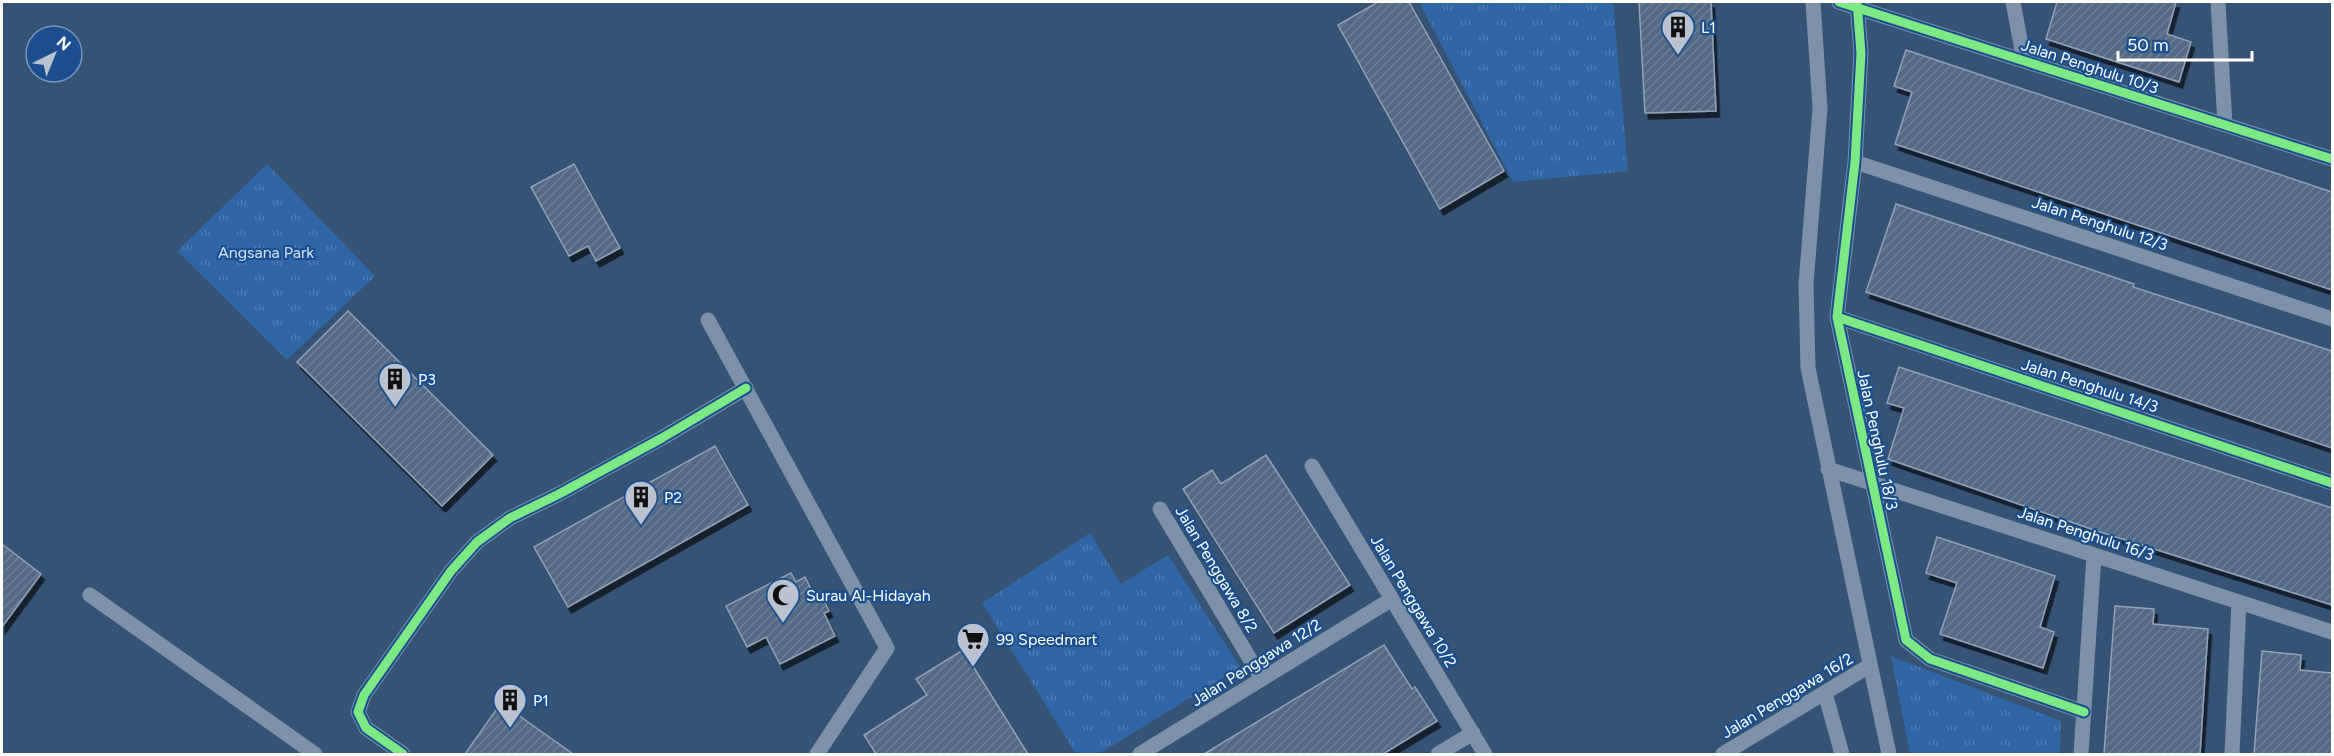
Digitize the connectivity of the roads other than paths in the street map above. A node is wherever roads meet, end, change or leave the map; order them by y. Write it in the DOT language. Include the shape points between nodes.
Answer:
graph roads {
  1 [pos="1813,2"];
  2 [pos="1839,2"];
  3 [pos="2013,2"];
  4 [pos="2218,2"];
  5 [pos="1857,4"];
  6 [pos="2023,53"];
  7 [pos="2224,120"];
  8 [pos="2332,159"];
  9 [pos="1856,162"];
  10 [pos="1837,317"];
  11 [pos="2332,319"];
  12 [pos="708,320"];
  13 [pos="746,388"];
  14 [pos="1312,466"];
  15 [pos="1828,469"];
  16 [pos="1872,483"];
  17 [pos="2332,483"];
  18 [pos="1160,509"];
  19 [pos="2094,555"];
  20 [pos="90,595"];
  21 [pos="1392,599"];
  22 [pos="2239,602"];
  23 [pos="2332,632"];
  24 [pos="1869,666"];
  25 [pos="1262,679"];
  26 [pos="1826,693"];
  27 [pos="2084,712"];
  28 [pos="1473,734"];
  29 [pos="315,754"];
  30 [pos="403,754"];
  31 [pos="817,754"];
  32 [pos="1140,754"];
  33 [pos="1438,754"];
  34 [pos="1485,754"];
  35 [pos="1723,754"];
  36 [pos="1842,754"];
  37 [pos="1889,754"];
  38 [pos="2081,754"];
  39 [pos="2232,754"];
  1 -- 15 [label="street" via="1821,108 1806,284 1808,368"];
  2 -- 5 [label="street, Jalan Penghulu 10/3"];
  3 -- 6 [label="street"];
  4 -- 7 [label="street"];
  5 -- 6 [label="street, Jalan Penghulu 10/3"];
  5 -- 9 [label="street, Jalan Penghulu 18/3" via="1861,53"];
  6 -- 7 [label="street, Jalan Penghulu 10/3"];
  7 -- 8 [label="street, Jalan Penghulu 10/3"];
  9 -- 10 [label="street, Jalan Penghulu 18/3"];
  9 -- 11 [label="street, Jalan Penghulu 12/3"];
  10 -- 16 [label="street, Jalan Penghulu 18/3"];
  10 -- 17 [label="street, Jalan Penghulu 14/3"];
  12 -- 13 [label="street"];
  13 -- 30 [label="street" via="662,438 510,518 477,542 451,571 371,685 358,712 366,728"];
  13 -- 31 [label="street" via="887,648"];
  14 -- 21 [label="street, Jalan Penggawa 10/2"];
  15 -- 16 [label="street, Jalan Penghulu 16/3"];
  15 -- 24 [label="street"];
  16 -- 19 [label="street, Jalan Penghulu 16/3"];
  16 -- 27 [label="street, Jalan Penghulu 18/3" via="1906,640 1930,659"];
  18 -- 25 [label="street, Jalan Penggawa 8/2"];
  19 -- 22 [label="street, Jalan Penghulu 16/3"];
  19 -- 27 [label="street"];
  20 -- 29 [label="street"];
  21 -- 25 [label="street, Jalan Penggawa 12/2"];
  21 -- 28 [label="street, Jalan Penggawa 10/2"];
  22 -- 23 [label="street, Jalan Penghulu 16/3"];
  22 -- 39 [label="street"];
  24 -- 26 [label="street, Jalan Penggawa 16/2"];
  24 -- 37 [label="street"];
  25 -- 32 [label="street, Jalan Penggawa 12/2"];
  26 -- 35 [label="street, Jalan Penggawa 16/2"];
  26 -- 36 [label="street"];
  27 -- 38 [label="street"];
  28 -- 33 [label="street"];
  28 -- 34 [label="street, Jalan Penggawa 10/2"];
}
